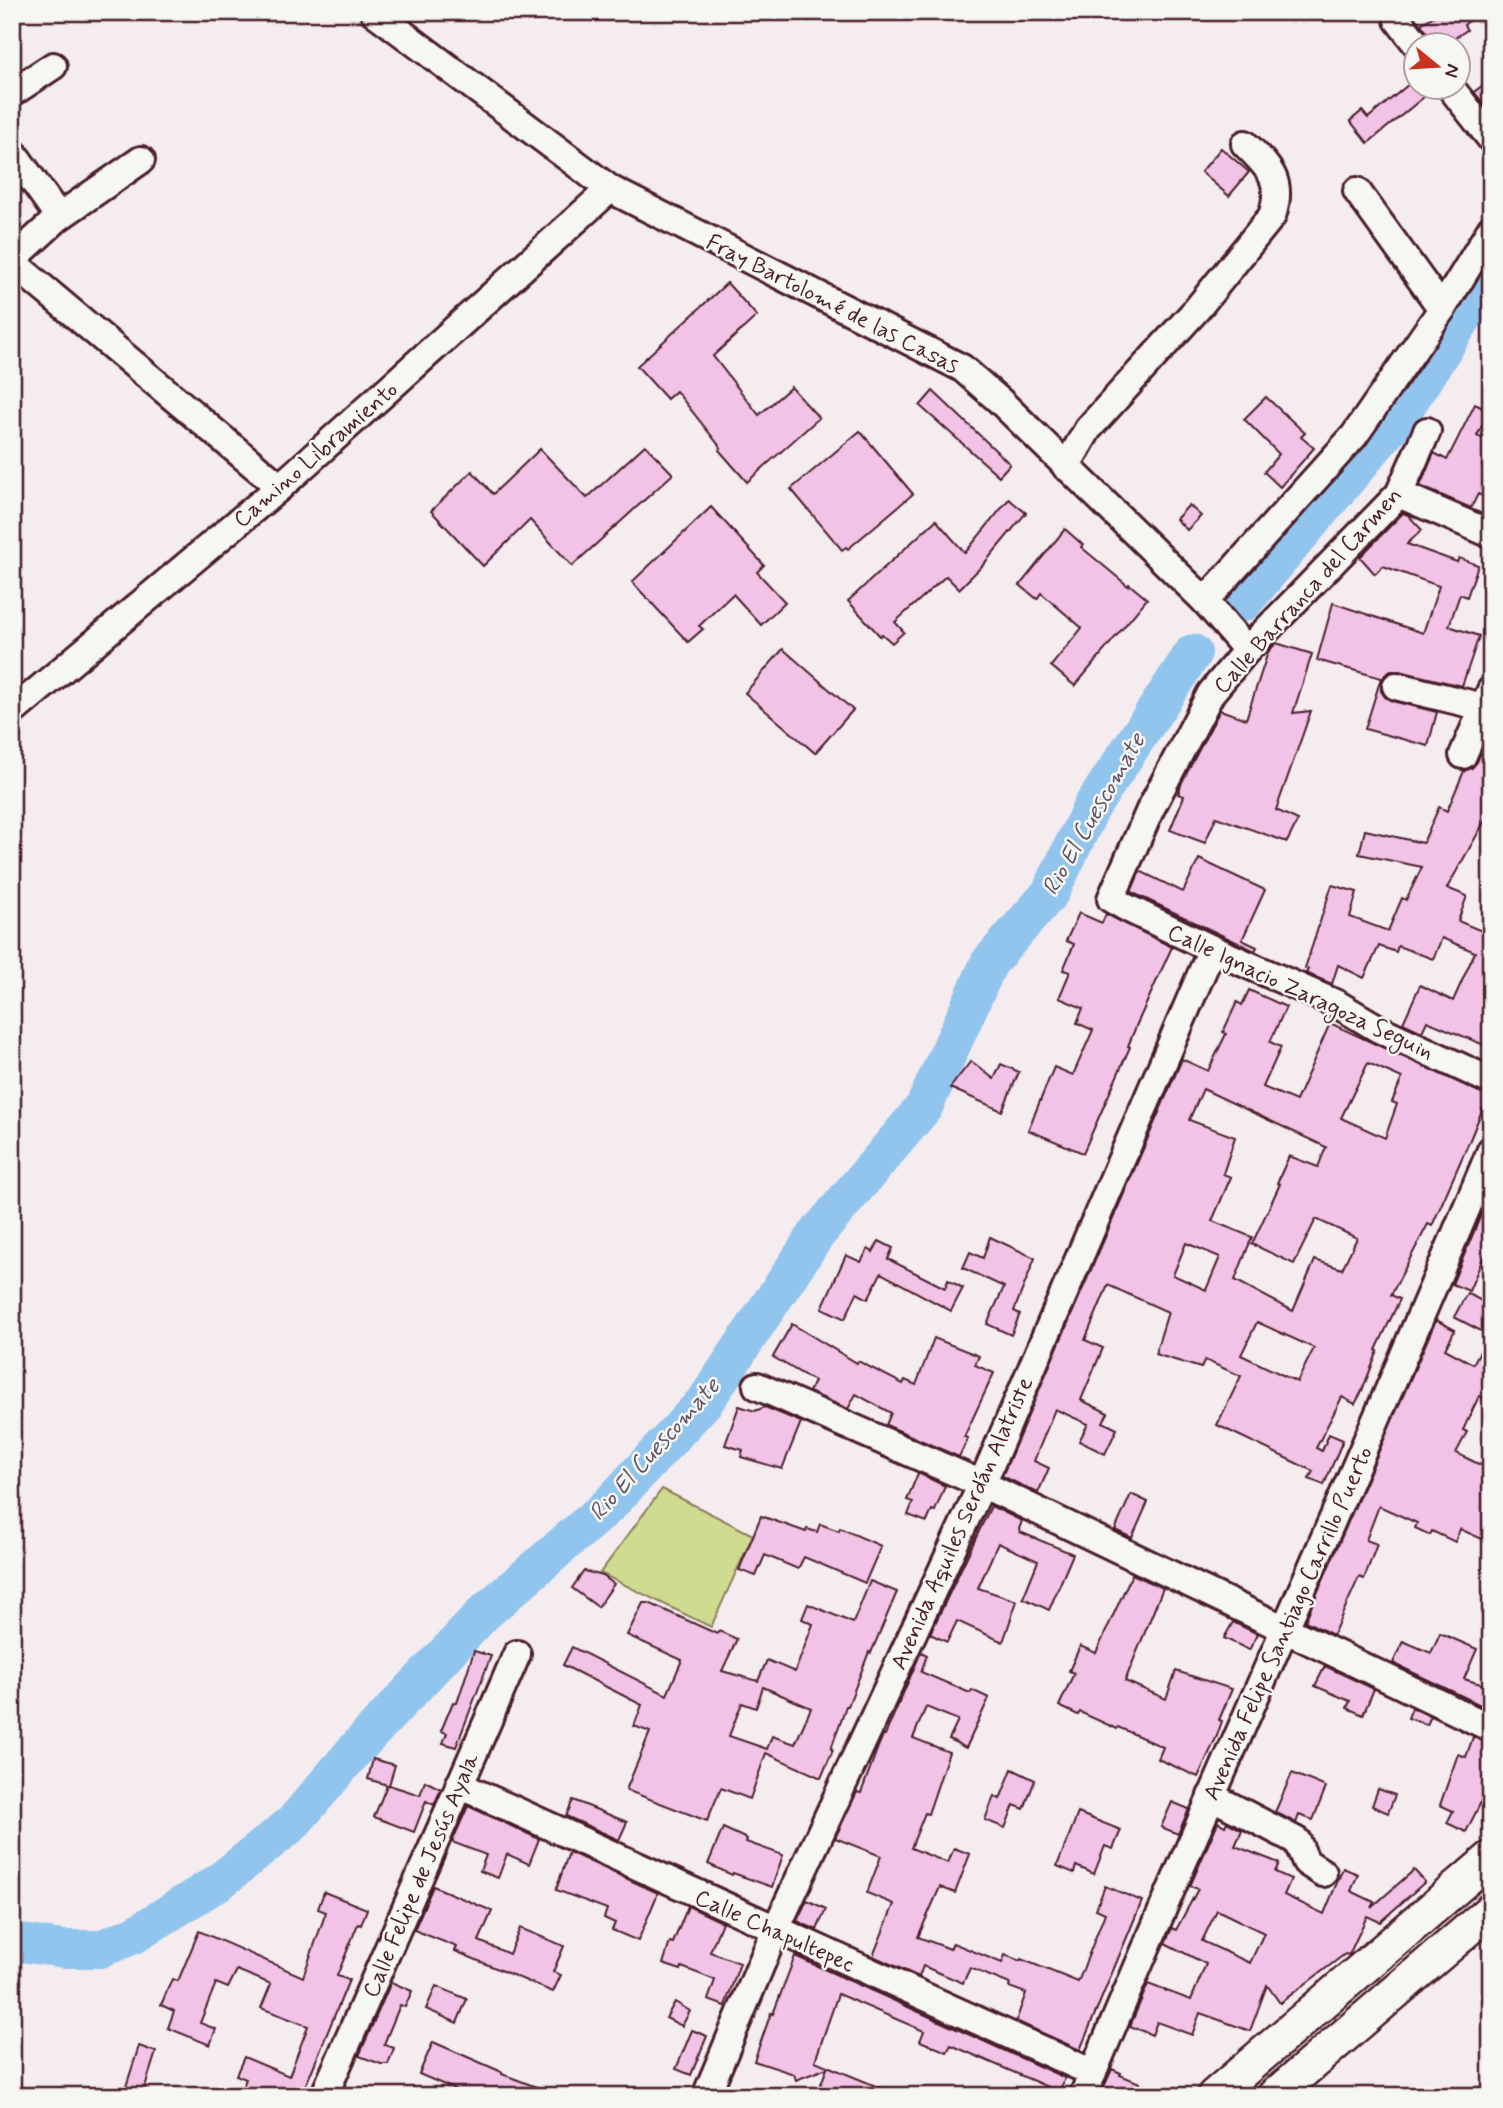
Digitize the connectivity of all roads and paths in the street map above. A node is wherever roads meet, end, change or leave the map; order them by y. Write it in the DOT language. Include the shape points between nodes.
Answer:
graph roads {
  1 [pos="374,12"];
  2 [pos="1398,20"];
  3 [pos="1407,32"];
  4 [pos="53,66"];
  5 [pos="12,93"];
  6 [pos="1462,102"];
  7 [pos="1491,139"];
  8 [pos="1245,144"];
  9 [pos="12,151"];
  10 [pos="141,160"];
  11 [pos="610,189"];
  12 [pos="1357,191"];
  13 [pos="59,217"];
  14 [pos="1491,229"];
  15 [pos="12,261"];
  16 [pos="1442,309"];
  17 [pos="1427,431"];
  18 [pos="1066,467"];
  19 [pos="280,487"];
  20 [pos="1399,494"];
  21 [pos="1491,534"];
  22 [pos="1210,606"];
  23 [pos="1243,645"];
  24 [pos="1396,686"];
  25 [pos="1487,699"];
  26 [pos="12,712"];
  27 [pos="1463,755"];
  28 [pos="1111,899"];
  29 [pos="1212,948"];
  30 [pos="1491,1081"];
  31 [pos="1491,1150"];
  32 [pos="757,1386"];
  33 [pos="982,1484"];
  34 [pos="1284,1630"];
  35 [pos="517,1654"];
  36 [pos="1491,1728"];
  37 [pos="459,1785"];
  38 [pos="1211,1797"];
  39 [pos="1491,1858"];
  40 [pos="1324,1873"];
  41 [pos="1491,1910"];
  42 [pos="775,1931"];
  43 [pos="1088,2084"];
  44 [pos="324,2096"];
  45 [pos="706,2096"];
  46 [pos="1214,2096"];
  47 [pos="1274,2096"];
  1 -- 11 [label="street, Fray Bartolomé de las Casas"];
  2 -- 3 [label="street"];
  4 -- 5 [label="street"];
  6 -- 7 [label="street"];
  8 -- 18 [label="street" via="1273,177 1278,197 1272,216 1197,309 1088,429"];
  9 -- 13 [label="street"];
  10 -- 13 [label="street"];
  11 -- 18 [label="street, Fray Bartolomé de las Casas" via="961,368"];
  11 -- 19 [label="street, Camino Libramiento"];
  12 -- 16 [label="street"];
  13 -- 15 [label="street"];
  14 -- 16 [label="street"];
  15 -- 19 [label="street"];
  16 -- 22 [label="street" via="1354,436"];
  17 -- 20 [label="street, Calle Barranca del Carmen"];
  18 -- 22 [label="street, Fray Bartolomé de las Casas"];
  19 -- 26 [label="street, Camino Libramiento"];
  20 -- 21 [label="street"];
  20 -- 23 [label="street, Calle Barranca del Carmen"];
  22 -- 23 [label="street, Fray Bartolomé de las Casas"];
  23 -- 28 [label="street, Calle Barranca del Carmen" via="1211,693 1150,810"];
  24 -- 25 [label="street"];
  25 -- 27 [label="street"];
  28 -- 29 [label="street, Calle Ignacio Zaragoza Seguin"];
  29 -- 30 [label="street, Calle Ignacio Zaragoza Seguin"];
  29 -- 33 [label="street, Avenida Aquiles Serdán Alatriste"];
  31 -- 34 [label="street, Avenida Felipe Santiago Carrillo Puerto"];
  32 -- 33 [label="street"];
  33 -- 34 [label="street"];
  33 -- 42 [label="street, Avenida Aquiles Serdán Alatriste"];
  34 -- 36 [label="street"];
  34 -- 38 [label="street, Avenida Felipe Santiago Carrillo Puerto"];
  35 -- 37 [label="street, Calle Felipe de Jesús Ayala"];
  37 -- 42 [label="street, Calle Chapultepec"];
  37 -- 44 [label="street, Calle Felipe de Jesús Ayala"];
  38 -- 40 [label="street" via="1297,1840 1307,1862"];
  38 -- 43 [label="street, Avenida Felipe Santiago Carrillo Puerto"];
  39 -- 46 [label="main road"];
  41 -- 47 [label="main road"];
  42 -- 43 [label="street, Calle Chapultepec"];
  42 -- 45 [label="street, Avenida Aquiles Serdán Alatriste"];
}
